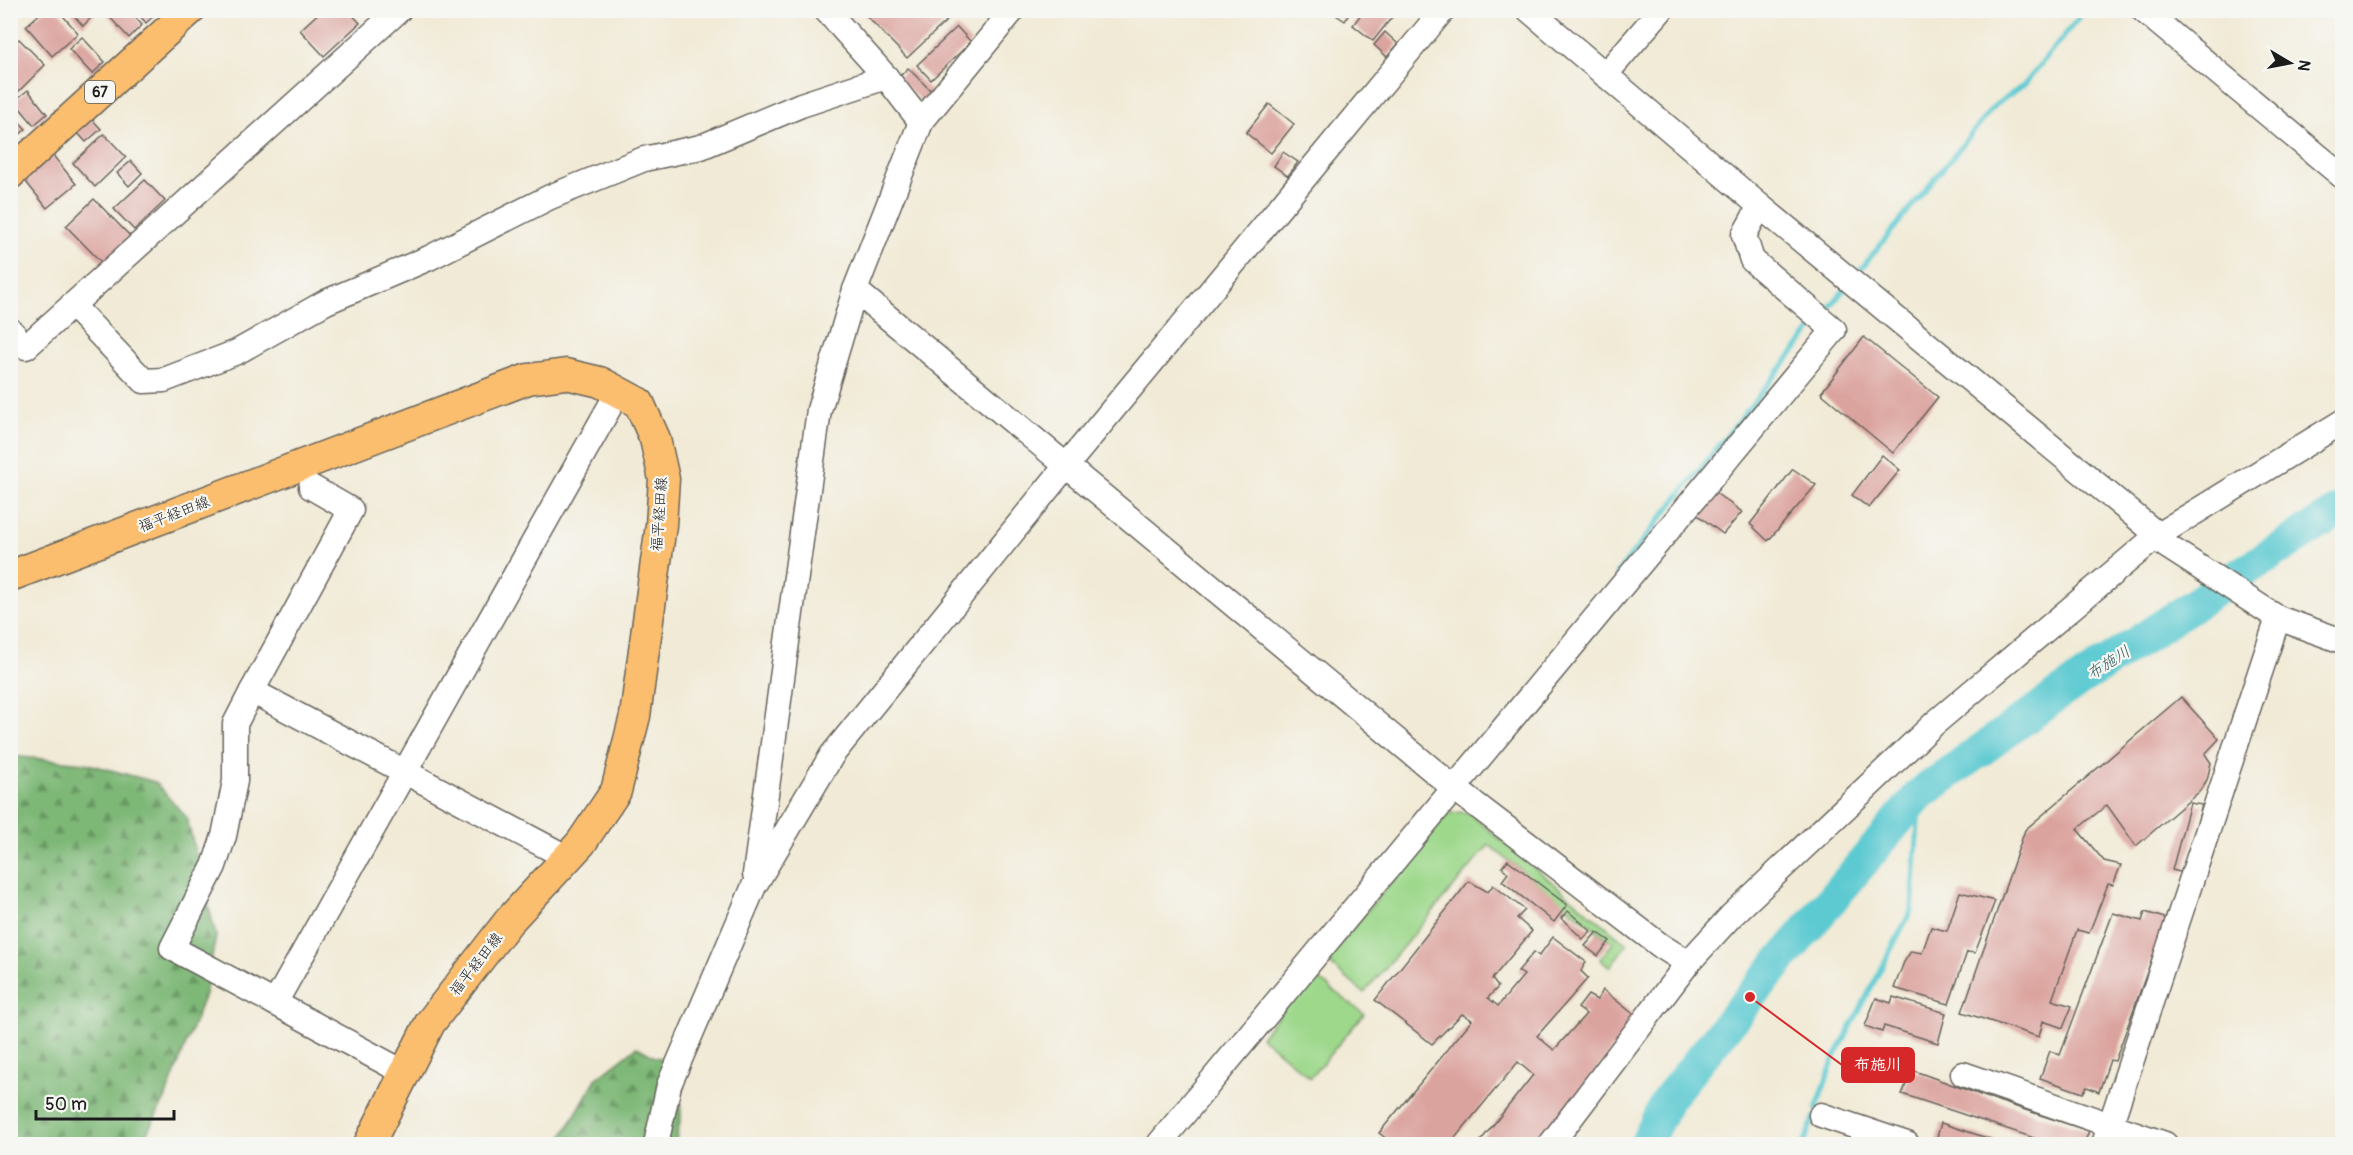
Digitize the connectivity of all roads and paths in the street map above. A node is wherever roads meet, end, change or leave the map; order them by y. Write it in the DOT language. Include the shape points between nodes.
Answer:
graph roads {
  1 [pos="190,10"];
  2 [pos="399,10"];
  3 [pos="826,10"];
  4 [pos="1012,10"];
  5 [pos="1443,10"];
  6 [pos="1529,10"];
  7 [pos="1661,10"];
  8 [pos="2144,10"];
  9 [pos="1605,75"];
  10 [pos="886,77"];
  11 [pos="921,122"];
  12 [pos="10,174"];
  13 [pos="2343,176"];
  14 [pos="1760,206"];
  15 [pos="855,290"];
  16 [pos="72,305"];
  17 [pos="10,330"];
  18 [pos="618,392"];
  19 [pos="2343,422"];
  20 [pos="1066,466"];
  21 [pos="312,488"];
  22 [pos="2162,540"];
  23 [pos="10,576"];
  24 [pos="2278,618"];
  25 [pos="2343,641"];
  26 [pos="252,691"];
  27 [pos="404,771"];
  28 [pos="1454,788"];
  29 [pos="568,858"];
  30 [pos="754,886"];
  31 [pos="1688,963"];
  32 [pos="274,1003"];
  33 [pos="405,1073"];
  34 [pos="1963,1074"];
  35 [pos="1821,1115"];
  36 [pos="2107,1135"];
  37 [pos="369,1144"];
  38 [pos="656,1144"];
  39 [pos="1159,1144"];
  40 [pos="1551,1144"];
  41 [pos="1906,1144"];
  42 [pos="2165,1144"];
  1 -- 12 [label="main road, 67"];
  2 -- 16 [label="street"];
  3 -- 10 [label="street"];
  4 -- 11 [label="street"];
  5 -- 20 [label="street"];
  6 -- 9 [label="street"];
  7 -- 9 [label="street"];
  8 -- 13 [label="street"];
  9 -- 14 [label="street"];
  10 -- 11 [label="street"];
  10 -- 16 [label="street" via="801,105 701,147 644,159 550,197 429,258 326,302 237,352 164,380 144,381"];
  11 -- 15 [label="street"];
  14 -- 22 [label="street"];
  14 -- 28 [label="street" via="1744,234 1752,260 1834,330"];
  15 -- 20 [label="street"];
  15 -- 30 [label="street" via="819,410"];
  16 -- 17 [label="street" via="26,347"];
  18 -- 23 [label="main road, 福平経田線" via="600,382 566,374 528,379"];
  18 -- 27 [label="street"];
  18 -- 29 [label="main road, 福平経田線" via="639,403 655,439 664,478 661,525 635,716 616,791"];
  19 -- 22 [label="street"];
  20 -- 28 [label="street"];
  20 -- 30 [label="street" via="832,755"];
  21 -- 26 [label="street" via="351,510"];
  22 -- 24 [label="street"];
  22 -- 31 [label="street" via="1935,723 1731,916"];
  24 -- 25 [label="street"];
  24 -- 36 [label="street"];
  26 -- 27 [label="street"];
  26 -- 32 [label="street" via="235,724 235,781 218,856 172,948"];
  27 -- 29 [label="street"];
  27 -- 32 [label="street"];
  28 -- 31 [label="street"];
  28 -- 39 [label="street"];
  29 -- 33 [label="main road, 福平経田線" via="509,921 430,1023"];
  30 -- 38 [label="street" via="669,1085"];
  31 -- 40 [label="street"];
  32 -- 33 [label="street"];
  33 -- 37 [label="main road, 福平経田線"];
  34 -- 36 [label="street"];
  35 -- 41 [label="street"];
  36 -- 42 [label="street"];
}
